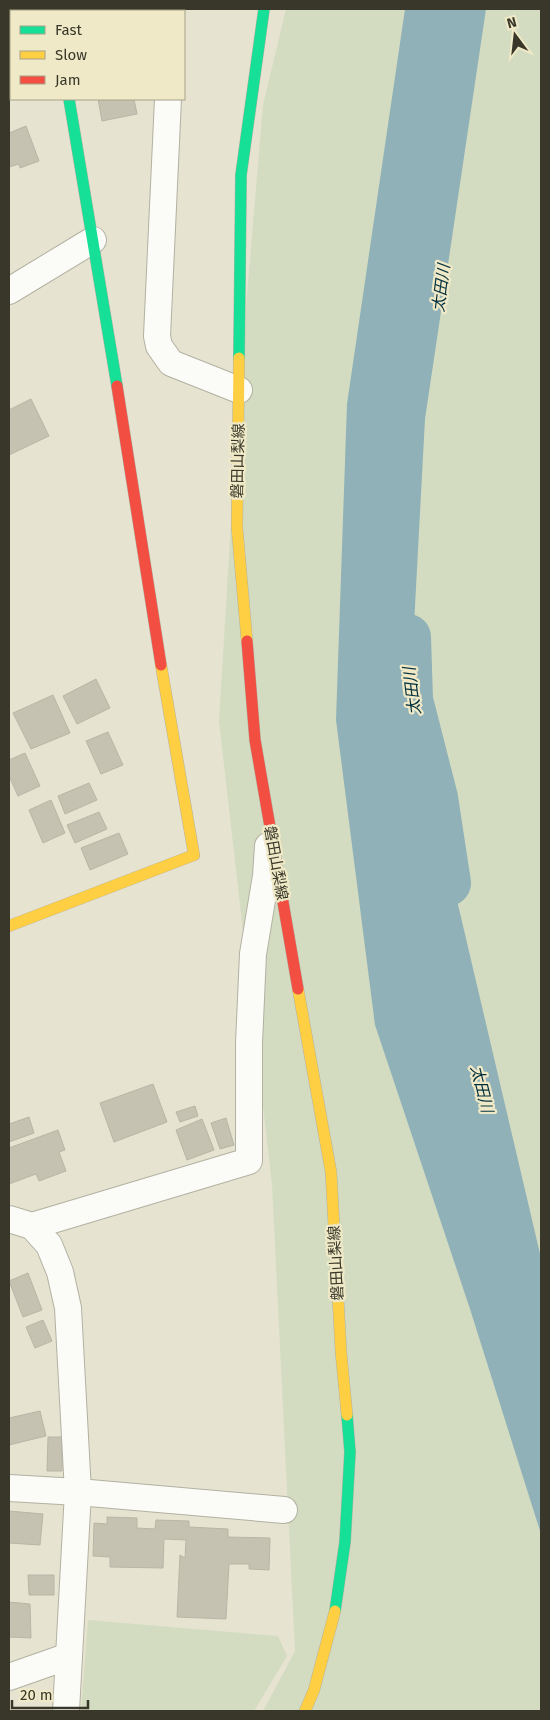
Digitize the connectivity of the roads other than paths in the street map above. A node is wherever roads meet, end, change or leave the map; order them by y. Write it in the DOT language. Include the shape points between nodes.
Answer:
graph roads {
  1 [pos="264,9"];
  2 [pos="69,100"];
  3 [pos="168,100"];
  4 [pos="93,240"];
  5 [pos="9,290"];
  6 [pos="239,390"];
  7 [pos="269,826"];
  8 [pos="9,926"];
  9 [pos="20,1222"];
  10 [pos="9,1488"];
  11 [pos="78,1492"];
  12 [pos="284,1510"];
  13 [pos="69,1656"];
  14 [pos="9,1677"];
  15 [pos="66,1711"];
  16 [pos="306,1711"];
  1 -- 6 [label="main road, 磐田山梨線" via="241,175"];
  2 -- 4 [label="main road"];
  3 -- 6 [label="street" via="156,336 170,363"];
  4 -- 5 [label="street"];
  4 -- 8 [label="main road" via="194,855"];
  6 -- 7 [label="main road, 磐田山梨線" via="237,527 255,740"];
  7 -- 9 [label="street" via="266,876 252,954 249,1161"];
  7 -- 16 [label="main road, 磐田山梨線" via="331,1172 350,1452 345,1542 334,1616"];
  9 -- 11 [label="street" via="49,1245 60,1272 68,1308"];
  10 -- 11 [label="street"];
  11 -- 12 [label="street"];
  11 -- 13 [label="street"];
  13 -- 14 [label="street"];
  13 -- 15 [label="street"];
}
